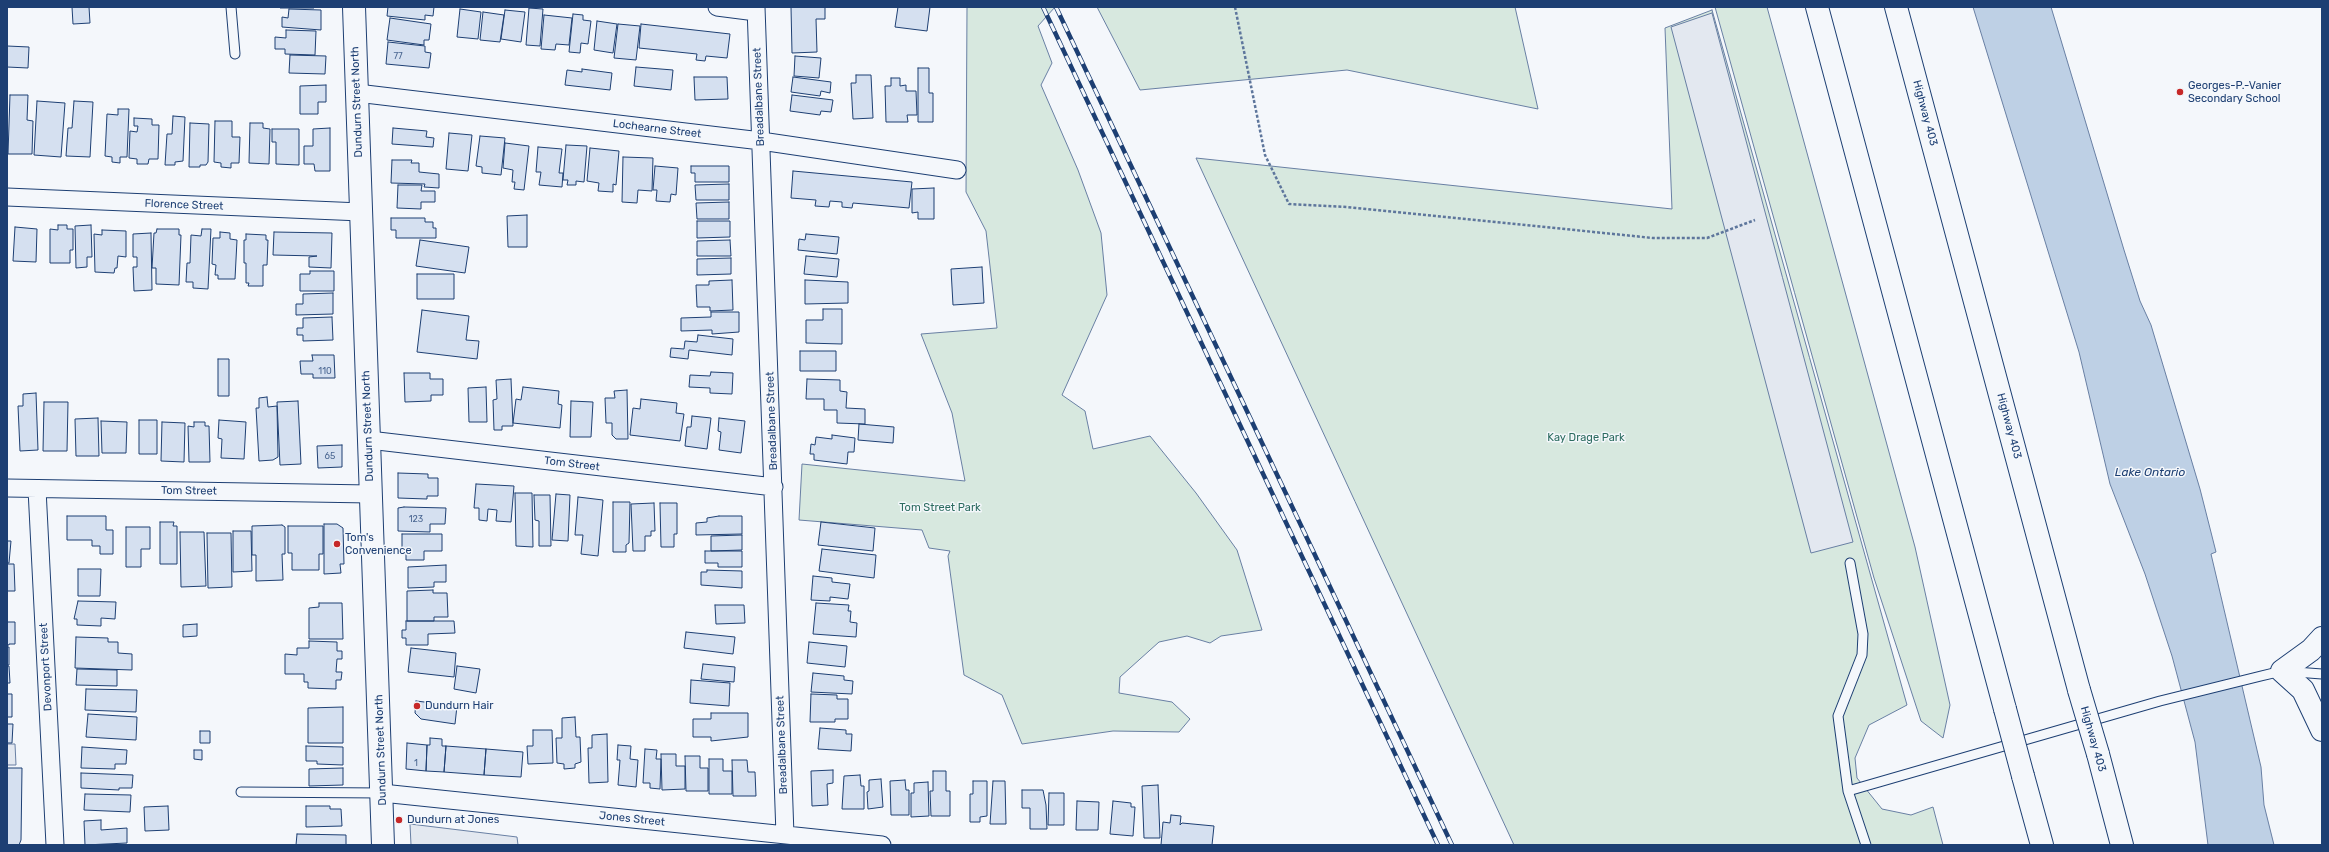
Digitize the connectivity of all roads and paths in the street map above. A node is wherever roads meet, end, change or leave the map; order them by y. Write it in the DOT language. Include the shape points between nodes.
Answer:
graph roads {
  1 [pos="231,7"];
  2 [pos="354,7"];
  3 [pos="717,7"];
  4 [pos="1235,7"];
  5 [pos="1810,7"];
  6 [pos="1818,7"];
  7 [pos="1896,7"];
  8 [pos="756,9"];
  9 [pos="235,54"];
  10 [pos="1832,64"];
  11 [pos="357,93"];
  12 [pos="760,141"];
  13 [pos="957,170"];
  14 [pos="7,197"];
  15 [pos="361,212"];
  16 [pos="1754,220"];
  17 [pos="369,440"];
  18 [pos="774,487"];
  19 [pos="7,488"];
  20 [pos="37,489"];
  21 [pos="370,494"];
  22 [pos="1850,563"];
  23 [pos="2322,638"];
  24 [pos="2282,671"];
  25 [pos="2322,674"];
  26 [pos="2322,730"];
  27 [pos="1848,791"];
  28 [pos="241,792"];
  29 [pos="382,793"];
  30 [pos="785,835"];
  31 [pos="842,843"];
  32 [pos="55,845"];
  33 [pos="384,845"];
  34 [pos="882,845"];
  35 [pos="1866,845"];
  36 [pos="2042,845"];
  37 [pos="2122,845"];
  1 -- 9 [label="lane"];
  2 -- 11 [label="main road, Dundurn Street North"];
  3 -- 8 [label="street"];
  4 -- 16 [label="path" via="1265,155 1289,204 1354,208 1652,238 1707,238"];
  5 -- 10 [label="main road"];
  6 -- 10 [label="main road"];
  7 -- 37 [label="main road, Highway 403, bridge"];
  8 -- 12 [label="street, Breadalbane Street"];
  10 -- 36 [label="main road, bridge"];
  11 -- 12 [label="street, Lochearne Street"];
  11 -- 15 [label="main road, Dundurn Street North"];
  12 -- 13 [label="street, Lochearne Street"];
  12 -- 18 [label="street, Breadalbane Street"];
  14 -- 15 [label="street, Florence Street"];
  15 -- 17 [label="main road, Dundurn Street North"];
  17 -- 18 [label="street, Tom Street"];
  17 -- 21 [label="main road, Dundurn Street North"];
  18 -- 30 [label="street, Breadalbane Street"];
  19 -- 20 [label="street, Tom Street"];
  20 -- 21 [label="street, Tom Street"];
  20 -- 32 [label="street, Devonport Street"];
  21 -- 29 [label="main road, Dundurn Street North"];
  22 -- 27 [label="lane" via="1863,634 1862,655 1838,716"];
  23 -- 24 [label="main road" via="2311,650"];
  24 -- 25 [label="lane"];
  24 -- 26 [label="main road" via="2303,690"];
  24 -- 27 [label="lane" via="2160,701"];
  27 -- 35 [label="lane"];
  28 -- 29 [label="lane"];
  29 -- 30 [label="street, Jones Street"];
  29 -- 33 [label="main road, Dundurn Street North"];
  30 -- 31 [label="street, Jones Street"];
  31 -- 34 [label="street, Jones Street"];
}
